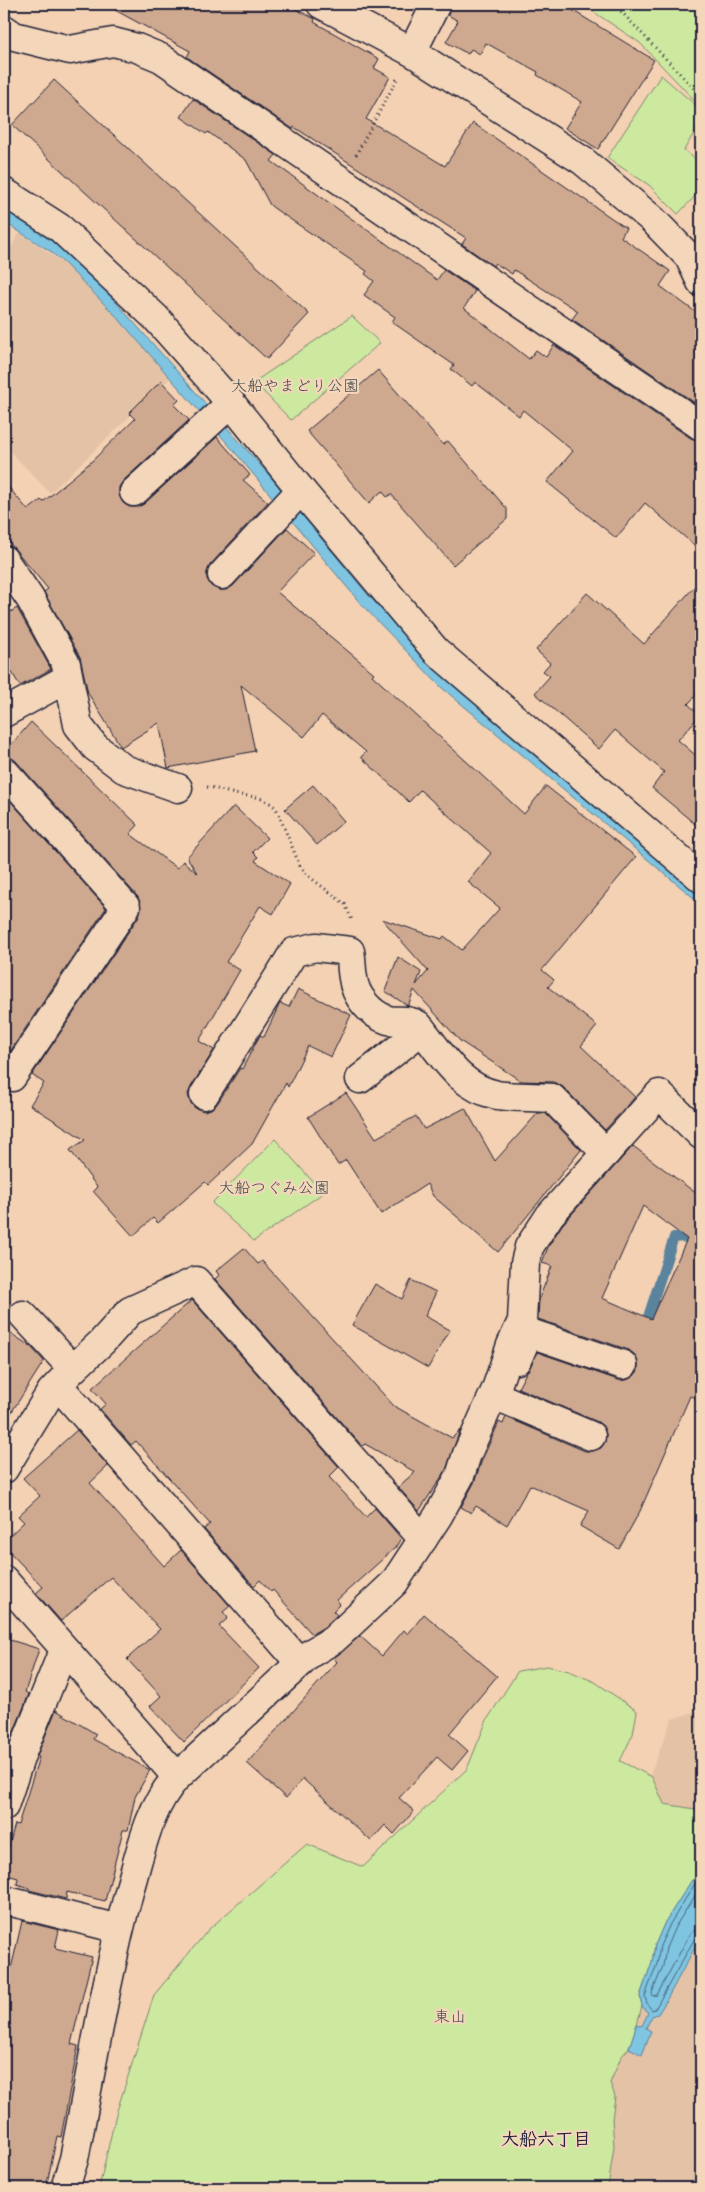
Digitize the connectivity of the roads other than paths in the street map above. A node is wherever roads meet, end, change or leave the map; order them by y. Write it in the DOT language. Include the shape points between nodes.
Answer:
graph roads {
  1 [pos="321,4"];
  2 [pos="436,4"];
  3 [pos="4,29"];
  4 [pos="412,52"];
  5 [pos="4,192"];
  6 [pos="701,282"];
  7 [pos="231,403"];
  8 [pos="701,426"];
  9 [pos="301,490"];
  10 [pos="134,492"];
  11 [pos="4,560"];
  12 [pos="222,575"];
  13 [pos="68,678"];
  14 [pos="4,713"];
  15 [pos="4,771"];
  16 [pos="178,788"];
  17 [pos="701,878"];
  18 [pos="387,1019"];
  19 [pos="422,1030"];
  20 [pos="4,1071"];
  21 [pos="204,1095"];
  22 [pos="701,1135"];
  23 [pos="606,1153"];
  24 [pos="23,1316"];
  25 [pos="622,1365"];
  26 [pos="66,1377"];
  27 [pos="498,1396"];
  28 [pos="591,1436"];
  29 [pos="4,1469"];
  30 [pos="422,1538"];
  31 [pos="4,1580"];
  32 [pos="67,1652"];
  33 [pos="300,1663"];
  34 [pos="178,1777"];
  35 [pos="4,1806"];
  36 [pos="4,1900"];
  37 [pos="119,1928"];
  38 [pos="65,2188"];
  1 -- 4 [label="street"];
  2 -- 4 [label="street"];
  3 -- 8 [label="street" via="14,36 70,50 113,42 161,58"];
  4 -- 6 [label="street" via="583,160 653,220 689,257"];
  5 -- 7 [label="street" via="60,228 156,318"];
  7 -- 9 [label="street"];
  7 -- 10 [label="street"];
  9 -- 12 [label="street"];
  9 -- 17 [label="street" via="436,651"];
  11 -- 13 [label="street" via="66,664"];
  13 -- 14 [label="street"];
  13 -- 16 [label="street" via="78,725 94,747 124,769"];
  15 -- 20 [label="street" via="126,907 12,1077"];
  18 -- 19 [label="street" via="412,1021"];
  18 -- 19 [label="street" via="367,1073"];
  18 -- 21 [label="street" via="370,1009 359,996 353,979 350,951 316,947 294,952"];
  19 -- 23 [label="street" via="463,1080 474,1088 498,1095 552,1098"];
  22 -- 23 [label="street" via="659,1094"];
  23 -- 27 [label="street" via="550,1215 529,1247 522,1321"];
  24 -- 26 [label="street"];
  25 -- 27 [label="street" via="530,1333"];
  26 -- 29 [label="street" via="51,1392"];
  26 -- 30 [label="street" via="130,1311 196,1281"];
  26 -- 33 [label="street"];
  27 -- 28 [label="street"];
  27 -- 30 [label="street" via="467,1454 460,1476"];
  30 -- 33 [label="street" via="394,1583 334,1640"];
  31 -- 32 [label="street"];
  32 -- 34 [label="street"];
  32 -- 35 [label="street" via="55,1669"];
  33 -- 34 [label="street"];
  34 -- 37 [label="street" via="154,1812"];
  36 -- 37 [label="street"];
  37 -- 38 [label="street" via="74,2159"];
}
